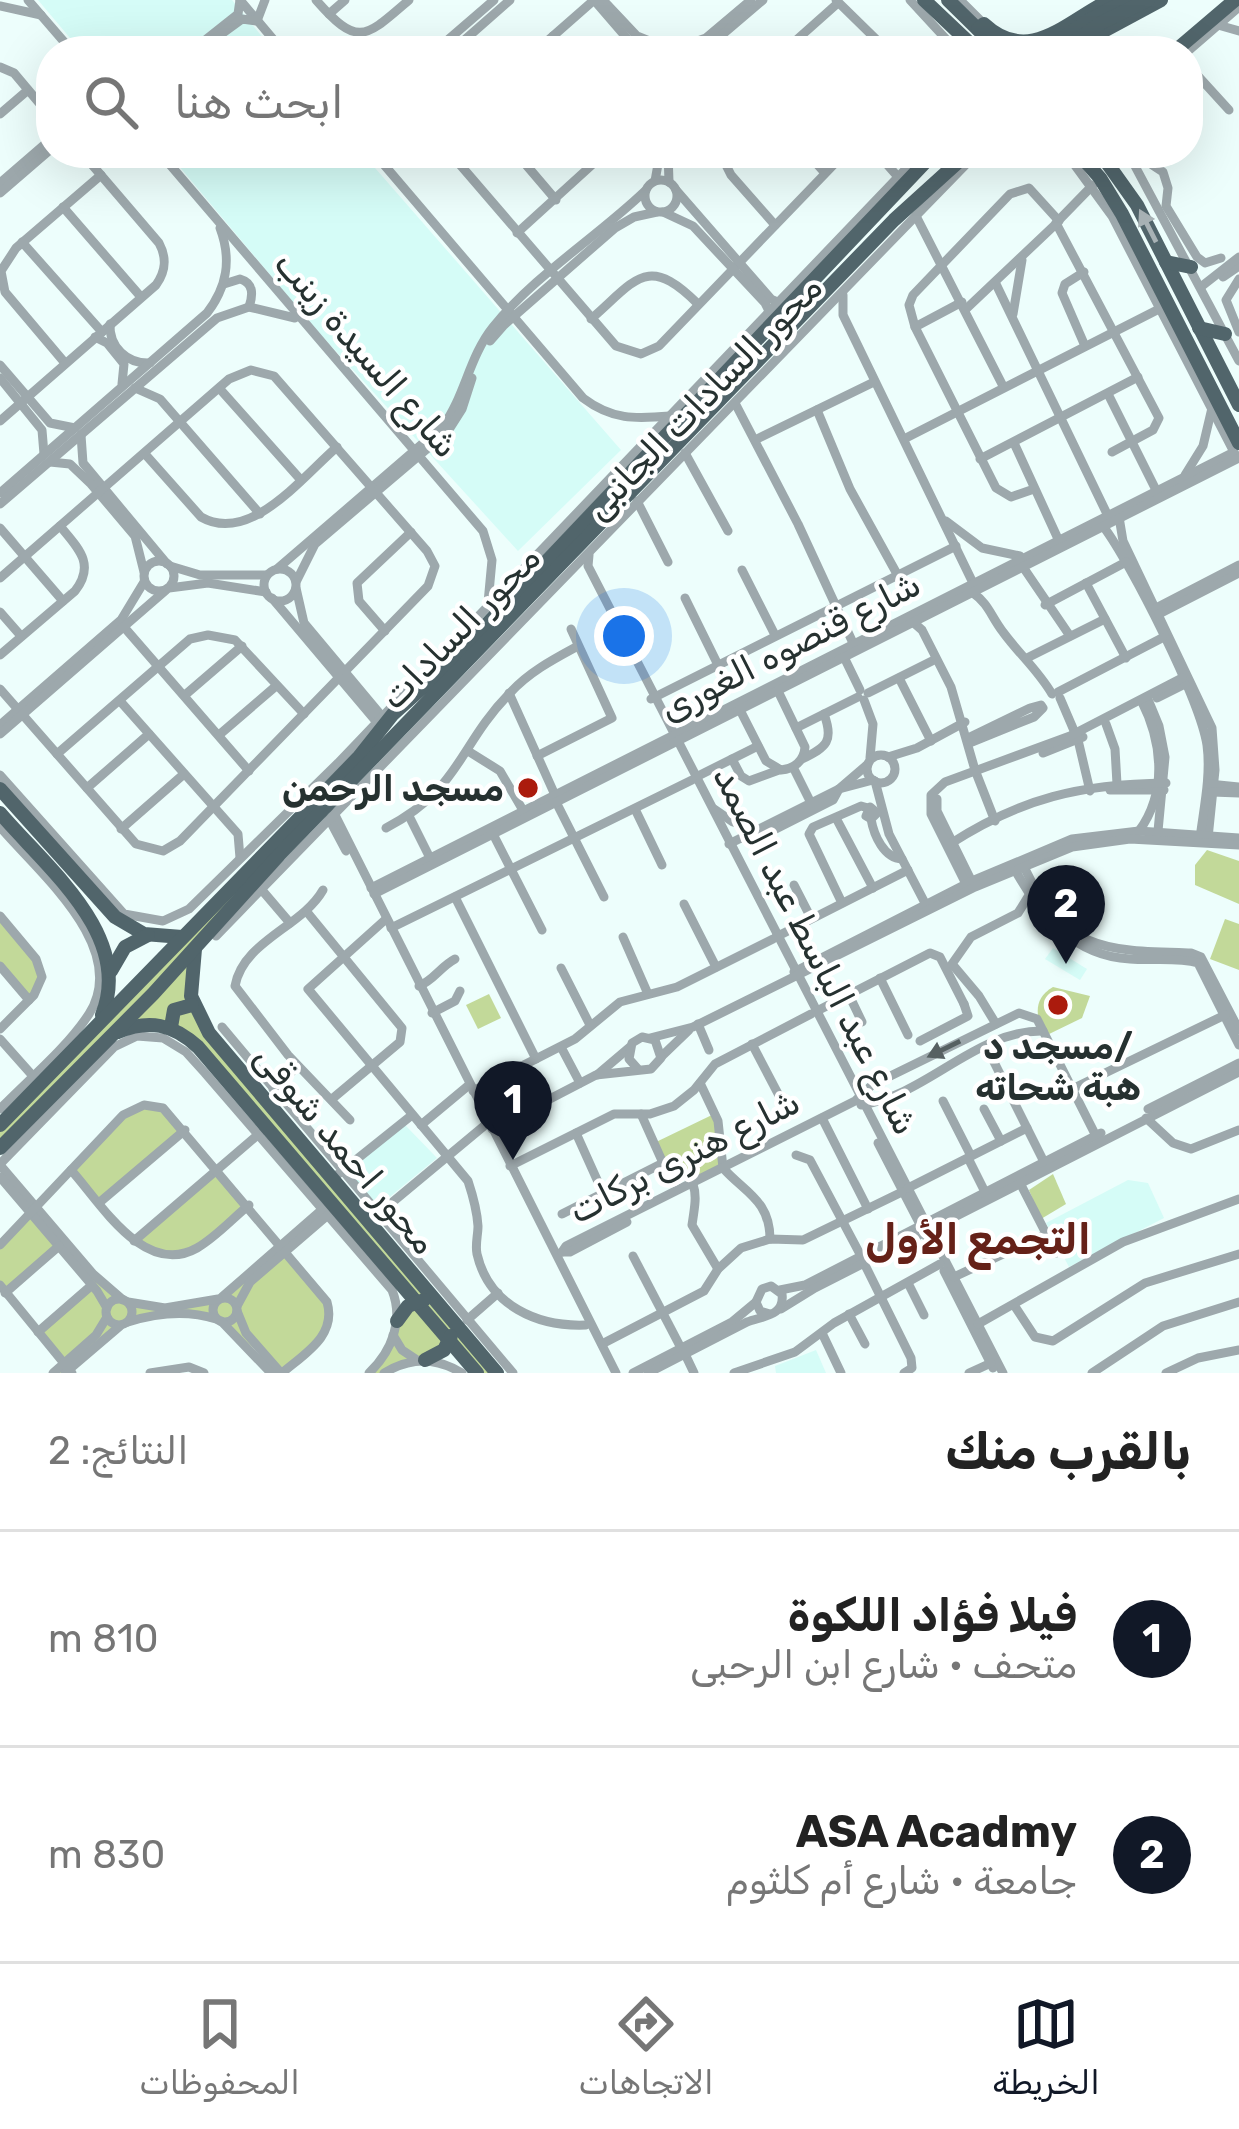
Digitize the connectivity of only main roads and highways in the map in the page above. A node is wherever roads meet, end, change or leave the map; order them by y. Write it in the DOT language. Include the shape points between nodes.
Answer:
graph roads {
  1 [pos="925,0"];
  2 [pos="948,0"];
  3 [pos="1109,0"];
  4 [pos="1127,0"];
  5 [pos="1148,0"];
  6 [pos="1161,0"];
  7 [pos="1237,3"];
  8 [pos="981,27"];
  9 [pos="1060,27"];
  10 [pos="962,36"];
  11 [pos="988,36"];
  12 [pos="997,36"];
  13 [pos="1045,36"];
  14 [pos="1058,36"];
  15 [pos="1067,36"];
  16 [pos="1083,36"];
  17 [pos="1095,36"];
  18 [pos="1194,36"];
  19 [pos="920,168"];
  20 [pos="942,168"];
  21 [pos="952,168"];
  22 [pos="1090,168"];
  23 [pos="1112,168"];
  24 [pos="895,220"];
  25 [pos="1166,262"];
  26 [pos="1191,267"];
  27 [pos="1199,328"];
  28 [pos="1232,333"];
  29 [pos="1239,405"];
  30 [pos="1237,454"];
  31 [pos="399,710"];
  32 [pos="380,718"];
  33 [pos="415,718"];
  34 [pos="402,731"];
  35 [pos="0,789"];
  36 [pos="0,813"];
  37 [pos="115,917"];
  38 [pos="99,933"];
  39 [pos="148,935"];
  40 [pos="189,941"];
  41 [pos="111,971"];
  42 [pos="193,1005"];
  43 [pos="171,1027"];
  44 [pos="102,1030"];
  45 [pos="2,1116"];
  46 [pos="0,1148"];
  47 [pos="416,1302"];
  48 [pos="443,1309"];
  49 [pos="396,1324"];
  50 [pos="450,1341"];
  51 [pos="424,1360"];
  52 [pos="477,1373"];
  53 [pos="497,1373"];
  1 -- 10 [label="main road"];
  2 -- 8 [label="main road"];
  3 -- 9 [label="main road"];
  4 -- 15 [label="main road, bridge"];
  5 -- 16 [label="main road, bridge"];
  6 -- 17 [label="main road"];
  7 -- 18 [label="main road"];
  8 -- 11 [label="main road"];
  8 -- 12 [label="main road"];
  9 -- 13 [label="main road"];
  9 -- 14 [label="main road"];
  19 -- 31 [label="main road, محور السادات"];
  20 -- 24 [label="main road"];
  21 -- 24 [label="main road, محور السادات"];
  22 -- 30 [label="main road"];
  25 -- 23 [label="main road, one-way"];
  24 -- 33 [label="main road, محور السادات" via="571,566"];
  25 -- 26 [label="main road"];
  25 -- 27 [label="main road"];
  27 -- 28 [label="main road"];
  27 -- 29 [label="main road"];
  31 -- 32 [label="main road, محور السادات"];
  31 -- 33 [label="main road"];
  32 -- 34 [label="main road"];
  32 -- 40 [label="main road, محور السادات" via="358,758 265,842"];
  33 -- 34 [label="main road, محور السادات"];
  34 -- 40 [label="main road, محور السادات" via="275,867"];
  35 -- 37 [label="main road"];
  36 -- 38 [label="main road"];
  37 -- 38 [label="main road"];
  37 -- 39 [label="main road"];
  38 -- 41 [label="main road"];
  39 -- 40 [label="main road"];
  39 -- 41 [label="main road" via="125,947"];
  40 -- 42 [label="main road"];
  40 -- 44 [label="main road, محور السادات" via="153,994"];
  41 -- 44 [label="main road"];
  42 -- 43 [label="main road" via="174,1010"];
  42 -- 48 [label="main road, محور احمد شوقى"];
  43 -- 44 [label="main road"];
  43 -- 47 [label="main road, محور احمد شوقى" via="210,1059"];
  44 -- 45 [label="main road, محور السادات"];
  44 -- 46 [label="main road, محور السادات"];
  47 -- 48 [label="main road"];
  47 -- 49 [label="main road"];
  47 -- 50 [label="main road, محور احمد شوقى"];
  48 -- 50 [label="main road"];
  48 -- 53 [label="main road, محور احمد شوقى"];
  50 -- 51 [label="main road"];
  50 -- 52 [label="main road, محور احمد شوقى"];
}
